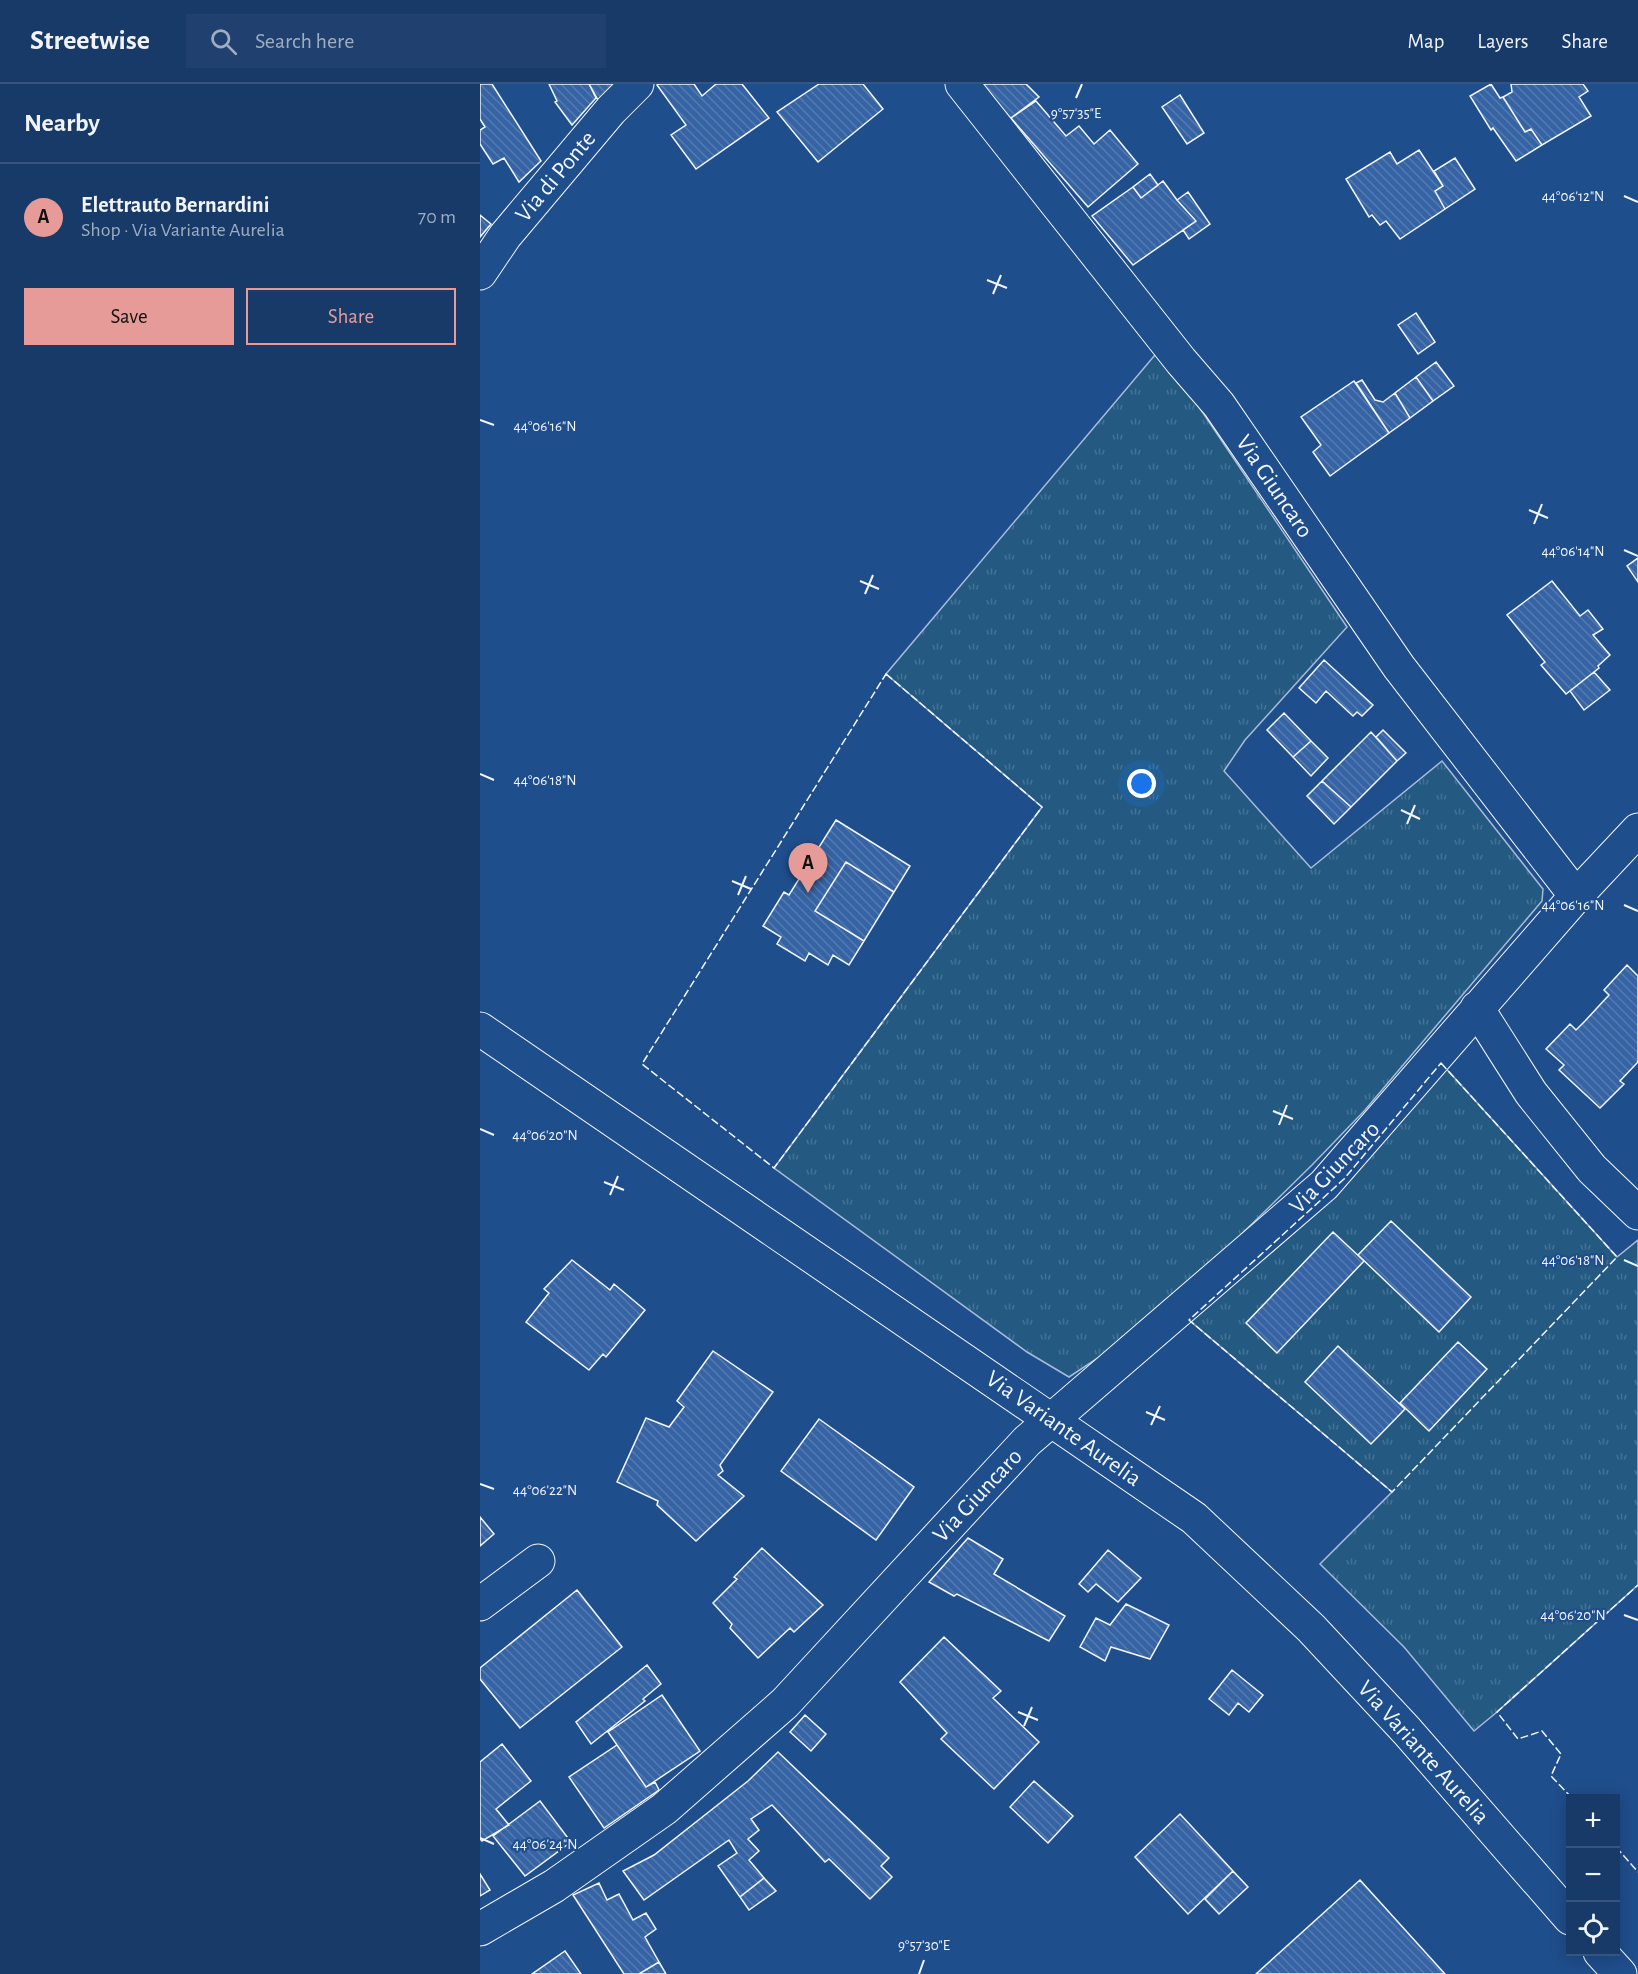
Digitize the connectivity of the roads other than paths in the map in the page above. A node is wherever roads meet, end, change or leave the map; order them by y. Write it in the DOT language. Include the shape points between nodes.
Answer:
graph roads {
  1 [pos="637,84"];
  2 [pos="962,84"];
  3 [pos="480,273"];
  4 [pos="1638,830"];
  5 [pos="1576,896"];
  6 [pos="1477,1008"];
  7 [pos="480,1029"];
  8 [pos="1638,1213"];
  9 [pos="1051,1420"];
  10 [pos="538,1561"];
  11 [pos="480,1604"];
  12 [pos="1566,1913"];
  13 [pos="480,1929"];
  14 [pos="1604,1956"];
  15 [pos="1620,1974"];
  1 -- 3 [label="street, Via di Ponte" via="505,236"];
  2 -- 5 [label="street, Via Giuncaro" via="1220,405 1399,667"];
  4 -- 5 [label="street, Via Giuncaro"];
  5 -- 6 [label="street, Via Giuncaro"];
  6 -- 8 [label="street" via="1531,1092 1592,1169"];
  6 -- 9 [label="street, Via Giuncaro" via="1324,1185"];
  7 -- 9 [label="street, Via Variante Aurelia"];
  9 -- 12 [label="street, Via Variante Aurelia" via="1194,1518 1311,1628"];
  9 -- 13 [label="street, Via Giuncaro" via="1027,1440 785,1703 664,1809 554,1886"];
  10 -- 11 [label="street"];
  14 -- 15 [label="street"];
}
